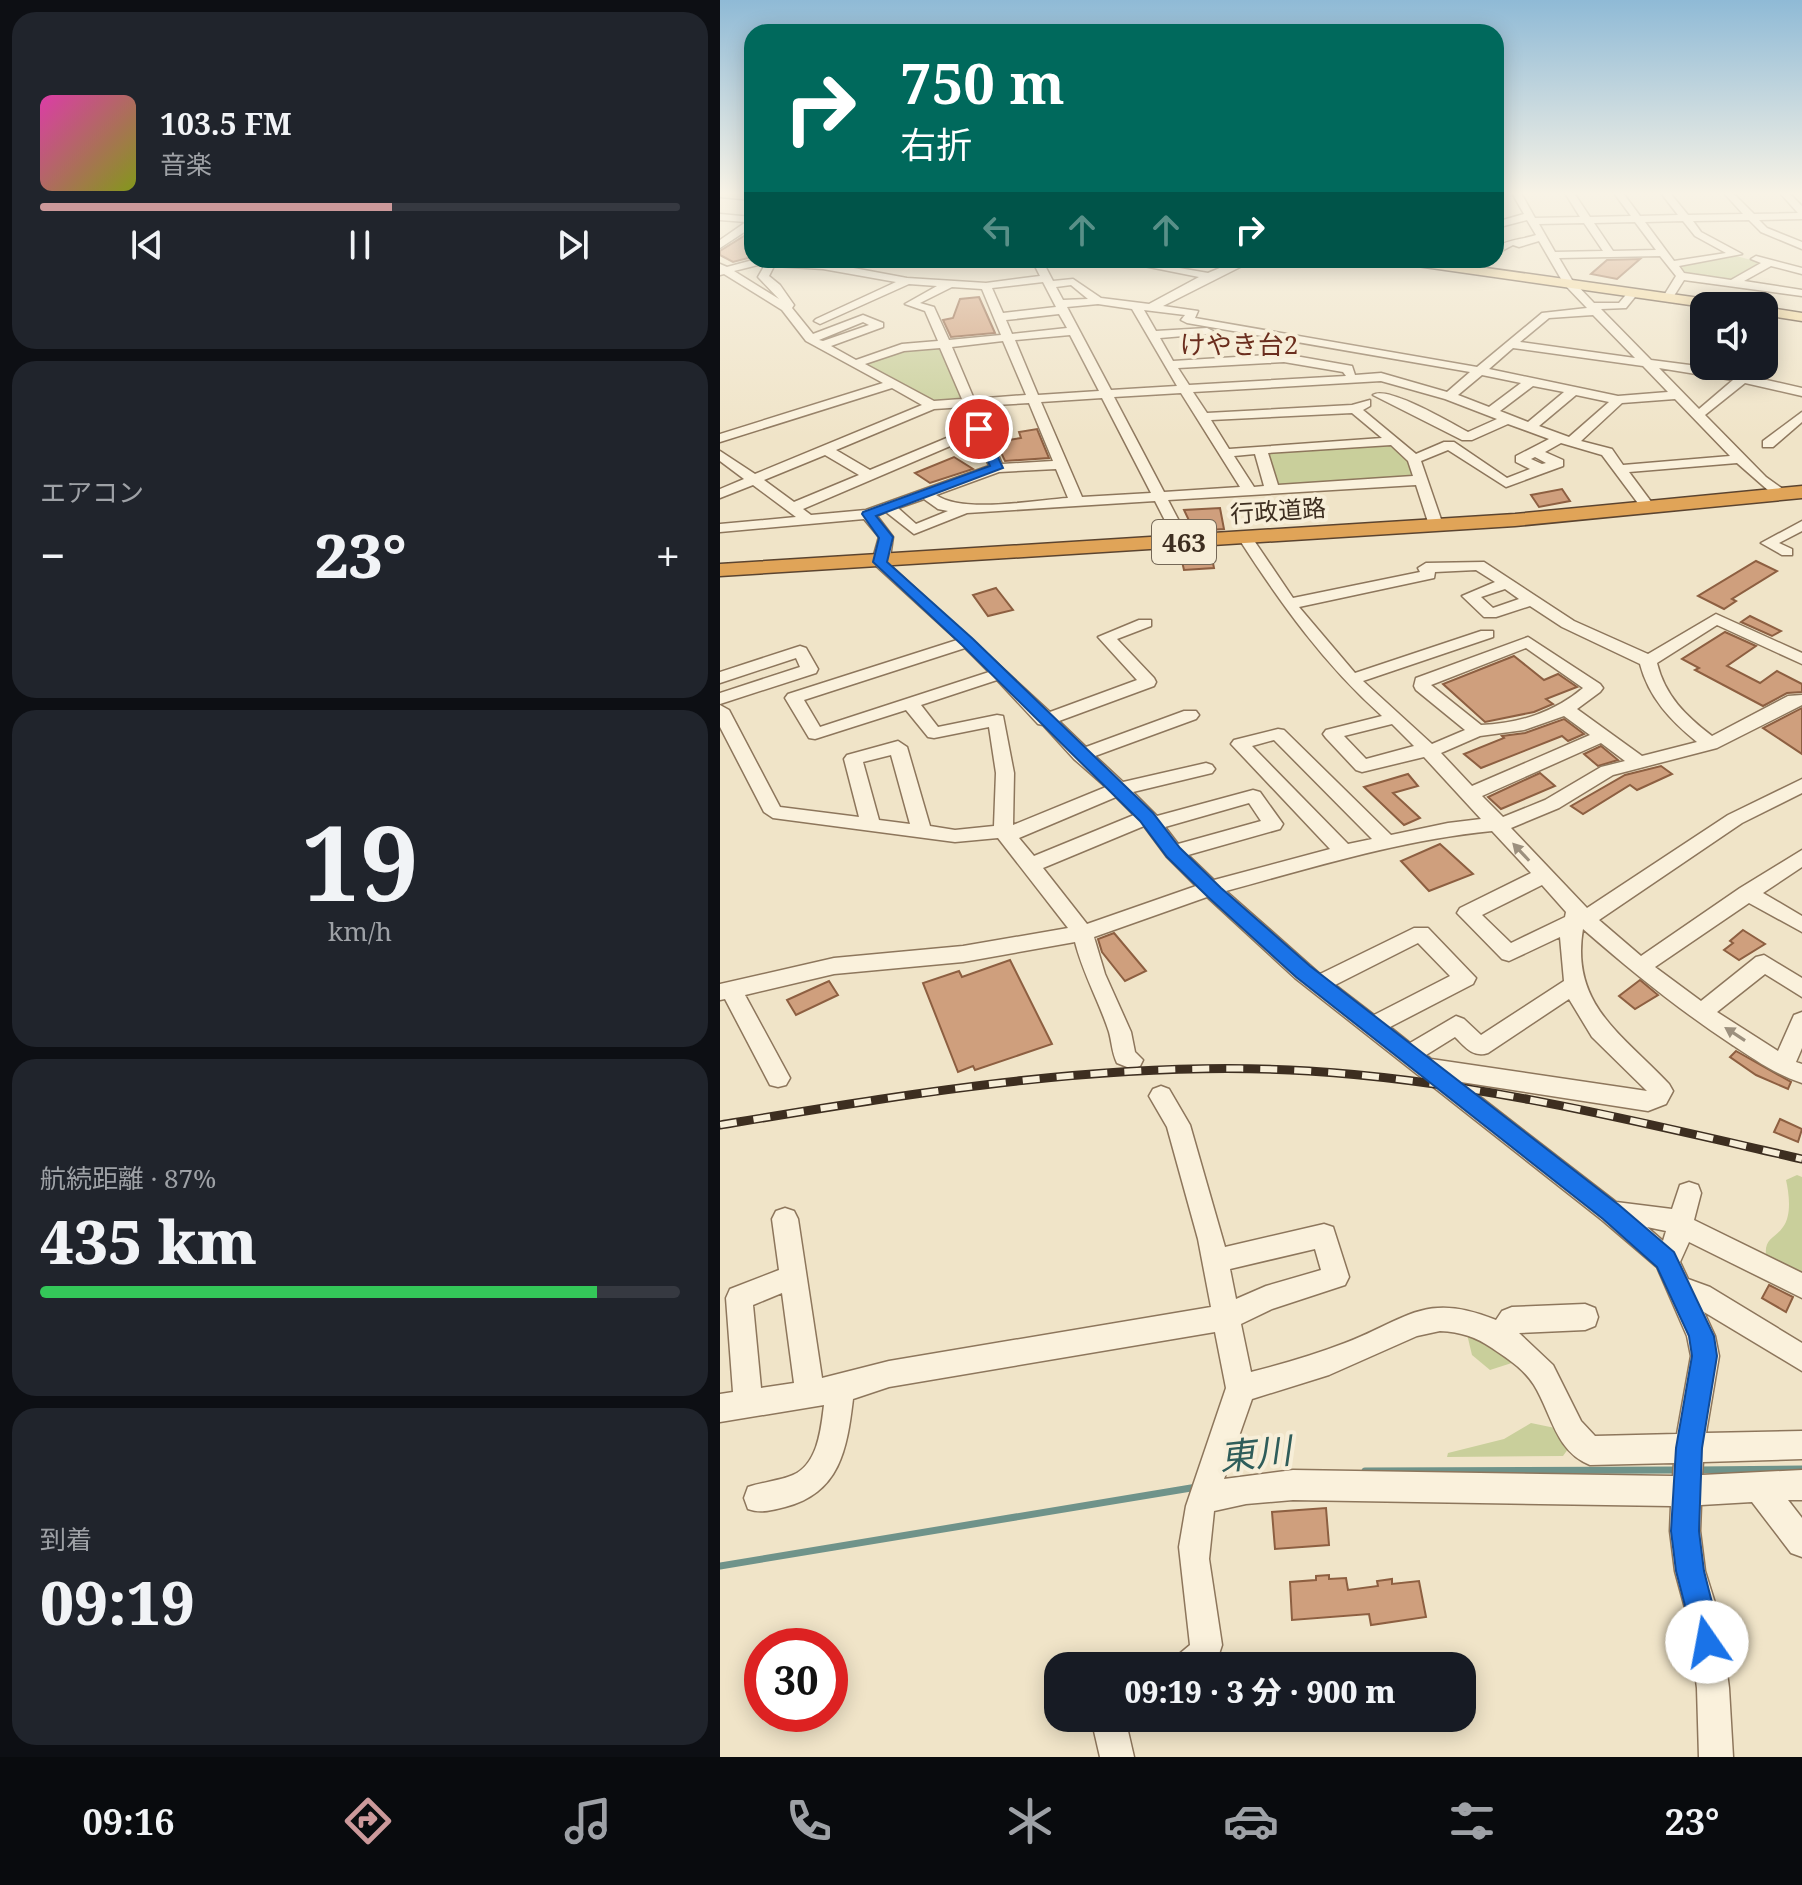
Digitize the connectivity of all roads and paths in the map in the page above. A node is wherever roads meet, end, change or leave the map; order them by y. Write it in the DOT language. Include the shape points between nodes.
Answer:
graph roads {
  1 [pos="730,275"];
  2 [pos="763,275"];
  3 [pos="880,275"];
  4 [pos="1045,275"];
  5 [pos="1204,275"];
  6 [pos="1533,275"];
  7 [pos="1564,275"];
  8 [pos="1747,275"];
  9 [pos="1209,276"];
  10 [pos="1681,276"];
  11 [pos="907,281"];
  12 [pos="1048,281"];
  13 [pos="1568,282"];
  14 [pos="1733,283"];
  15 [pos="950,284"];
  16 [pos="986,286"];
  17 [pos="1634,292"];
  18 [pos="1802,293"];
  19 [pos="1668,297"];
  20 [pos="1690,300"];
  21 [pos="1098,301"];
  22 [pos="1136,305"];
  23 [pos="1062,307"];
  24 [pos="1152,307"];
  25 [pos="1593,308"];
  26 [pos="1778,313"];
  27 [pos="792,314"];
  28 [pos="1000,317"];
  29 [pos="1802,317"];
  30 [pos="1236,329"];
  31 [pos="1074,331"];
  32 [pos="1213,331"];
  33 [pos="1151,335"];
  34 [pos="1279,335"];
  35 [pos="1007,337"];
  36 [pos="811,338"];
  37 [pos="1308,340"];
  38 [pos="942,343"];
  39 [pos="1513,345"];
  40 [pos="1580,355"];
  41 [pos="1404,357"];
  42 [pos="1277,358"];
  43 [pos="1220,361"];
  44 [pos="855,364"];
  45 [pos="1647,364"];
  46 [pos="1169,365"];
  47 [pos="1570,365"];
  48 [pos="1482,371"];
  49 [pos="1690,371"];
  50 [pos="1560,375"];
  51 [pos="1381,377"];
  52 [pos="1353,378"];
  53 [pos="1741,380"];
  54 [pos="1747,380"];
  55 [pos="1531,381"];
  56 [pos="1401,382"];
  57 [pos="893,384"];
  58 [pos="1550,385"];
  59 [pos="1185,389"];
  60 [pos="1573,391"];
  61 [pos="1802,392"];
  62 [pos="1108,394"];
  63 [pos="1379,395"];
  64 [pos="1677,395"];
  65 [pos="1449,396"];
  66 [pos="1033,398"];
  67 [pos="1618,400"];
  68 [pos="969,402"];
  69 [pos="932,405"];
  70 [pos="1355,409"];
  71 [pos="1491,412"];
  72 [pos="1695,413"];
  73 [pos="1802,416"];
  74 [pos="1203,417"];
  75 [pos="1508,419"];
  76 [pos="1530,427"];
  77 [pos="979,429"];
  78 [pos="1467,437"];
  79 [pos="720,438"];
  80 [pos="1394,441"];
  81 [pos="1566,441"];
  82 [pos="1768,444"];
  83 [pos="1449,445"];
  84 [pos="825,449"];
  85 [pos="1260,449"];
  86 [pos="1226,453"];
  87 [pos="720,455"];
  88 [pos="1414,459"];
  89 [pos="1739,459"];
  90 [pos="1062,465"];
  91 [pos="997,468"];
  92 [pos="1621,469"];
  93 [pos="869,475"];
  94 [pos="754,480"];
  95 [pos="1422,480"];
  96 [pos="978,486"];
  97 [pos="1272,489"];
  98 [pos="1249,490"];
  99 [pos="720,494"];
  100 [pos="926,494"];
  101 [pos="1795,496"];
  102 [pos="1161,498"];
  103 [pos="1077,503"];
  104 [pos="889,507"];
  105 [pos="998,507"];
  106 [pos="1648,507"];
  107 [pos="792,508"];
  108 [pos="965,509"];
  109 [pos="868,514"];
  110 [pos="810,521"];
  111 [pos="1436,525"];
  112 [pos="1802,525"];
  113 [pos="720,528"];
  114 [pos="1246,539"];
  115 [pos="1183,542"];
  116 [pos="1787,552"];
  117 [pos="880,562"];
  118 [pos="720,570"];
  119 [pos="1508,583"];
  120 [pos="1534,599"];
  121 [pos="1289,604"];
  122 [pos="1145,623"];
  123 [pos="1487,634"];
  124 [pos="968,642"];
  125 [pos="1802,659"];
  126 [pos="1648,661"];
  127 [pos="999,674"];
  128 [pos="720,678"];
  129 [pos="1352,679"];
  130 [pos="1799,698"];
  131 [pos="720,699"];
  132 [pos="910,703"];
  133 [pos="1028,704"];
  134 [pos="1564,708"];
  135 [pos="720,710"];
  136 [pos="1190,715"];
  137 [pos="1396,718"];
  138 [pos="997,720"];
  139 [pos="1044,720"];
  140 [pos="1477,731"];
  141 [pos="1603,736"];
  142 [pos="1711,744"];
  143 [pos="1427,750"];
  144 [pos="1080,755"];
  145 [pos="1640,763"];
  146 [pos="1206,769"];
  147 [pos="1802,785"];
  148 [pos="1116,790"];
  149 [pos="1469,794"];
  150 [pos="1150,821"];
  151 [pos="1495,824"];
  152 [pos="871,827"];
  153 [pos="922,832"];
  154 [pos="1005,833"];
  155 [pos="1386,842"];
  156 [pos="1174,852"];
  157 [pos="1344,852"];
  158 [pos="1802,857"];
  159 [pos="1031,865"];
  160 [pos="1543,876"];
  161 [pos="1210,888"];
  162 [pos="1747,893"];
  163 [pos="1578,917"];
  164 [pos="1802,925"];
  165 [pos="1083,933"];
  166 [pos="1640,967"];
  167 [pos="1320,983"];
  168 [pos="1576,984"];
  169 [pos="1802,989"];
  170 [pos="726,991"];
  171 [pos="1701,1013"];
  172 [pos="1802,1021"];
  173 [pos="1374,1025"];
  174 [pos="1132,1060"];
  175 [pos="1416,1061"];
  176 [pos="1792,1070"];
  177 [pos="778,1078"];
  178 [pos="1161,1096"];
  179 [pos="1689,1193"];
  180 [pos="1611,1212"];
  181 [pos="785,1219"];
  182 [pos="1681,1226"];
  183 [pos="1666,1259"];
  184 [pos="1215,1261"];
  185 [pos="793,1277"];
  186 [pos="1802,1286"];
  187 [pos="1679,1288"];
  188 [pos="1227,1317"];
  189 [pos="1585,1317"];
  190 [pos="1499,1338"];
  191 [pos="1802,1358"];
  192 [pos="1240,1388"];
  193 [pos="840,1389"];
  194 [pos="810,1394"];
  195 [pos="748,1405"];
  196 [pos="720,1408"];
  197 [pos="1802,1445"];
  198 [pos="1689,1448"];
  199 [pos="1757,1485"];
  200 [pos="1802,1485"];
  201 [pos="1685,1491"];
  202 [pos="759,1498"];
  203 [pos="1204,1499"];
  204 [pos="1802,1542"];
  205 [pos="1205,1652"];
  206 [pos="1111,1732"];
  207 [pos="1117,1757"];
  208 [pos="1716,1757"];
  1 -- 27 [label="street"];
  2 -- 27 [label="street"];
  3 -- 11 [label="street"];
  4 -- 12 [label="street"];
  5 -- 9 [label="street"];
  6 -- 13 [label="main road"];
  7 -- 13 [label="street"];
  8 -- 14 [label="street"];
  9 -- 24 [label="street"];
  10 -- 14 [label="street"];
  10 -- 19 [label="street"];
  11 -- 15 [label="street"];
  11 -- 36 [label="street"];
  12 -- 16 [label="street"];
  12 -- 21 [label="street" via="1073,282"];
  12 -- 23 [label="street"];
  13 -- 17 [label="main road"];
  13 -- 25 [label="street"];
  14 -- 18 [label="street"];
  15 -- 16 [label="street"];
  15 -- 38 [label="street" via="910,304 930,309"];
  16 -- 28 [label="street"];
  17 -- 19 [label="main road"];
  17 -- 25 [label="street" via="1622,306"];
  19 -- 20 [label="main road"];
  21 -- 22 [label="street"];
  21 -- 23 [label="street"];
  22 -- 24 [label="street"];
  22 -- 33 [label="street"];
  23 -- 28 [label="street"];
  23 -- 31 [label="street"];
  24 -- 30 [label="street" via="1194,313 1187,320"];
  25 -- 39 [label="street" via="1546,315"];
  25 -- 45 [label="street"];
  26 -- 29 [label="main road"];
  27 -- 36 [label="street"];
  28 -- 35 [label="street"];
  30 -- 32 [label="street"];
  30 -- 34 [label="street"];
  31 -- 35 [label="street"];
  31 -- 62 [label="street"];
  32 -- 33 [label="street"];
  32 -- 43 [label="street"];
  33 -- 46 [label="street"];
  34 -- 37 [label="street"];
  34 -- 42 [label="street" via="1266,346"];
  35 -- 38 [label="street"];
  35 -- 66 [label="street"];
  36 -- 44 [label="street"];
  37 -- 41 [label="street"];
  37 -- 42 [label="street"];
  38 -- 44 [label="street" via="902,348"];
  38 -- 68 [label="street"];
  39 -- 40 [label="street"];
  39 -- 48 [label="street"];
  40 -- 45 [label="street"];
  40 -- 47 [label="street"];
  41 -- 48 [label="street"];
  41 -- 51 [label="street"];
  42 -- 43 [label="street"];
  42 -- 52 [label="street" via="1348,369"];
  43 -- 46 [label="street"];
  44 -- 57 [label="street"];
  45 -- 49 [label="street"];
  45 -- 64 [label="street"];
  46 -- 59 [label="street"];
  48 -- 55 [label="street"];
  48 -- 65 [label="street"];
  50 -- 58 [label="street"];
  51 -- 52 [label="street"];
  51 -- 56 [label="street"];
  52 -- 59 [label="street"];
  53 -- 72 [label="street"];
  54 -- 61 [label="street"];
  55 -- 58 [label="street"];
  55 -- 71 [label="street"];
  56 -- 63 [label="street"];
  56 -- 65 [label="street"];
  57 -- 69 [label="street"];
  57 -- 79 [label="street"];
  58 -- 60 [label="street"];
  59 -- 62 [label="street"];
  59 -- 74 [label="street"];
  60 -- 67 [label="street"];
  60 -- 76 [label="street"];
  62 -- 66 [label="street"];
  62 -- 102 [label="street"];
  63 -- 70 [label="street"];
  63 -- 78 [label="street"];
  64 -- 67 [label="street"];
  64 -- 72 [label="street"];
  65 -- 71 [label="street"];
  66 -- 68 [label="street"];
  66 -- 90 [label="street"];
  67 -- 81 [label="street"];
  68 -- 69 [label="street"];
  68 -- 77 [label="street"];
  69 -- 84 [label="street"];
  70 -- 74 [label="street"];
  70 -- 80 [label="street"];
  71 -- 75 [label="street"];
  72 -- 89 [label="street"];
  73 -- 82 [label="street"];
  74 -- 86 [label="street"];
  75 -- 76 [label="street"];
  75 -- 78 [label="street"];
  76 -- 81 [label="street"];
  77 -- 91 [label="street"];
  77 -- 93 [label="street"];
  78 -- 83 [label="street"];
  80 -- 85 [label="street"];
  80 -- 88 [label="street"];
  81 -- 83 [label="street" via="1521,459 1541,469 1506,483"];
  81 -- 92 [label="street" via="1607,452"];
  83 -- 88 [label="street"];
  84 -- 93 [label="street"];
  84 -- 94 [label="street"];
  85 -- 86 [label="street"];
  85 -- 97 [label="street"];
  86 -- 98 [label="street"];
  87 -- 94 [label="street"];
  88 -- 95 [label="street"];
  89 -- 92 [label="street"];
  89 -- 101 [label="street" via="1770,488"];
  90 -- 91 [label="street"];
  90 -- 103 [label="street"];
  91 -- 96 [label="street"];
  92 -- 106 [label="street"];
  93 -- 107 [label="street"];
  94 -- 99 [label="street"];
  94 -- 107 [label="street"];
  95 -- 97 [label="street"];
  95 -- 111 [label="street"];
  96 -- 100 [label="street"];
  96 -- 105 [label="street" via="999,500"];
  97 -- 98 [label="street"];
  98 -- 102 [label="street"];
  100 -- 104 [label="street"];
  100 -- 108 [label="street" via="943,506"];
  101 -- 106 [label="highway, 463"];
  102 -- 103 [label="street"];
  102 -- 115 [label="street"];
  103 -- 105 [label="street"];
  104 -- 108 [label="street" via="914,530"];
  104 -- 109 [label="street"];
  105 -- 108 [label="street"];
  106 -- 111 [label="highway, 行政道路 / 463"];
  107 -- 110 [label="street"];
  109 -- 110 [label="street"];
  109 -- 117 [label="street" via="886,537"];
  110 -- 113 [label="street"];
  111 -- 114 [label="highway, 行政道路 / 463"];
  112 -- 116 [label="street" via="1768,543"];
  114 -- 115 [label="highway, 行政道路 / 463"];
  114 -- 121 [label="street"];
  115 -- 117 [label="highway, 行政道路 / 463"];
  117 -- 118 [label="highway, 行政道路 / 463"];
  117 -- 124 [label="street"];
  119 -- 120 [label="street"];
  119 -- 120 [label="street" via="1470,596 1490,614"];
  119 -- 121 [label="street" via="1476,564 1426,568 1429,575"];
  120 -- 126 [label="street" via="1568,624"];
  121 -- 129 [label="street"];
  122 -- 139 [label="street" via="1106,637 1148,682"];
  123 -- 129 [label="street"];
  124 -- 127 [label="street"];
  124 -- 132 [label="street" via="794,698 815,734"];
  125 -- 126 [label="street" via="1716,619"];
  126 -- 142 [label="street" via="1675,716"];
  127 -- 132 [label="street"];
  127 -- 133 [label="street"];
  128 -- 131 [label="street" via="800,651 810,669"];
  129 -- 137 [label="street"];
  130 -- 142 [label="street"];
  132 -- 138 [label="street" via="934,733"];
  133 -- 138 [label="street"];
  133 -- 139 [label="street"];
  134 -- 140 [label="street" via="1505,730"];
  134 -- 140 [label="street" via="1594,688 1528,642 1422,682"];
  134 -- 141 [label="street"];
  135 -- 152 [label="street" via="773,812"];
  136 -- 144 [label="street"];
  137 -- 143 [label="street"];
  137 -- 143 [label="street" via="1332,734 1362,766"];
  138 -- 154 [label="street" via="1005,773"];
  139 -- 144 [label="street"];
  140 -- 143 [label="street"];
  141 -- 145 [label="street"];
  141 -- 149 [label="street"];
  142 -- 145 [label="street"];
  143 -- 149 [label="street"];
  144 -- 148 [label="street"];
  145 -- 151 [label="street" via="1607,771 1552,804"];
  146 -- 148 [label="street"];
  147 -- 163 [label="street" via="1735,819"];
  148 -- 150 [label="street"];
  148 -- 154 [label="street"];
  149 -- 151 [label="street"];
  150 -- 156 [label="street"];
  150 -- 156 [label="street" via="1253,796 1273,824"];
  150 -- 159 [label="street"];
  151 -- 155 [label="street"];
  160 -- 151 [label="street, one-way"];
  152 -- 153 [label="street"];
  152 -- 153 [label="street" via="853,759 898,747"];
  153 -- 154 [label="street"];
  154 -- 159 [label="street"];
  155 -- 157 [label="street"];
  155 -- 157 [label="street" via="1278,734 1240,744"];
  156 -- 161 [label="street"];
  157 -- 161 [label="street"];
  158 -- 162 [label="street"];
  159 -- 165 [label="street"];
  160 -- 163 [label="street"];
  160 -- 163 [label="street" via="1467,913 1509,953"];
  161 -- 165 [label="street"];
  161 -- 167 [label="street"];
  162 -- 164 [label="street"];
  162 -- 166 [label="street"];
  163 -- 166 [label="street"];
  163 -- 168 [label="street" via="1567,943"];
  165 -- 170 [label="street" via="963,954 834,966"];
  165 -- 174 [label="street" via="1125,1057"];
  166 -- 171 [label="street"];
  167 -- 173 [label="street"];
  167 -- 173 [label="street" via="1421,933 1465,978"];
  168 -- 175 [label="street" via="1480,1047 1456,1025"];
  168 -- 175 [label="street" via="1587,1015 1661,1091 1658,1097 1648,1101"];
  169 -- 171 [label="street" via="1764,963"];
  170 -- 177 [label="street"];
  176 -- 171 [label="street, one-way"];
  172 -- 176 [label="street"];
  173 -- 175 [label="street"];
  175 -- 180 [label="street"];
  178 -- 184 [label="street" via="1178,1125"];
  179 -- 182 [label="street"];
  180 -- 182 [label="street" via="1665,1218"];
  180 -- 183 [label="street"];
  181 -- 185 [label="street"];
  182 -- 183 [label="street"];
  182 -- 186 [label="street"];
  183 -- 187 [label="street"];
  184 -- 188 [label="street"];
  184 -- 188 [label="street" via="1324,1235 1336,1277 1266,1298"];
  185 -- 194 [label="street"];
  185 -- 195 [label="street" via="739,1298"];
  187 -- 191 [label="street"];
  187 -- 198 [label="street" via="1705,1356"];
  188 -- 192 [label="street"];
  188 -- 193 [label="street" via="889,1374"];
  189 -- 190 [label="street" via="1512,1320"];
  190 -- 192 [label="street" via="1457,1319 1426,1320 1319,1366"];
  190 -- 198 [label="street" via="1535,1365 1574,1440 1590,1451"];
  192 -- 203 [label="street"];
  193 -- 194 [label="street"];
  193 -- 202 [label="street" via="832,1443 816,1477 805,1486"];
  194 -- 195 [label="street"];
  195 -- 196 [label="street"];
  197 -- 198 [label="street"];
  198 -- 201 [label="street"];
  199 -- 200 [label="street"];
  199 -- 201 [label="street"];
  199 -- 204 [label="street"];
  201 -- 203 [label="street" via="1293,1485"];
  201 -- 208 [label="street" via="1690,1571 1704,1619 1713,1688"];
  203 -- 205 [label="street" via="1194,1547"];
  206 -- 207 [label="street"];
}
